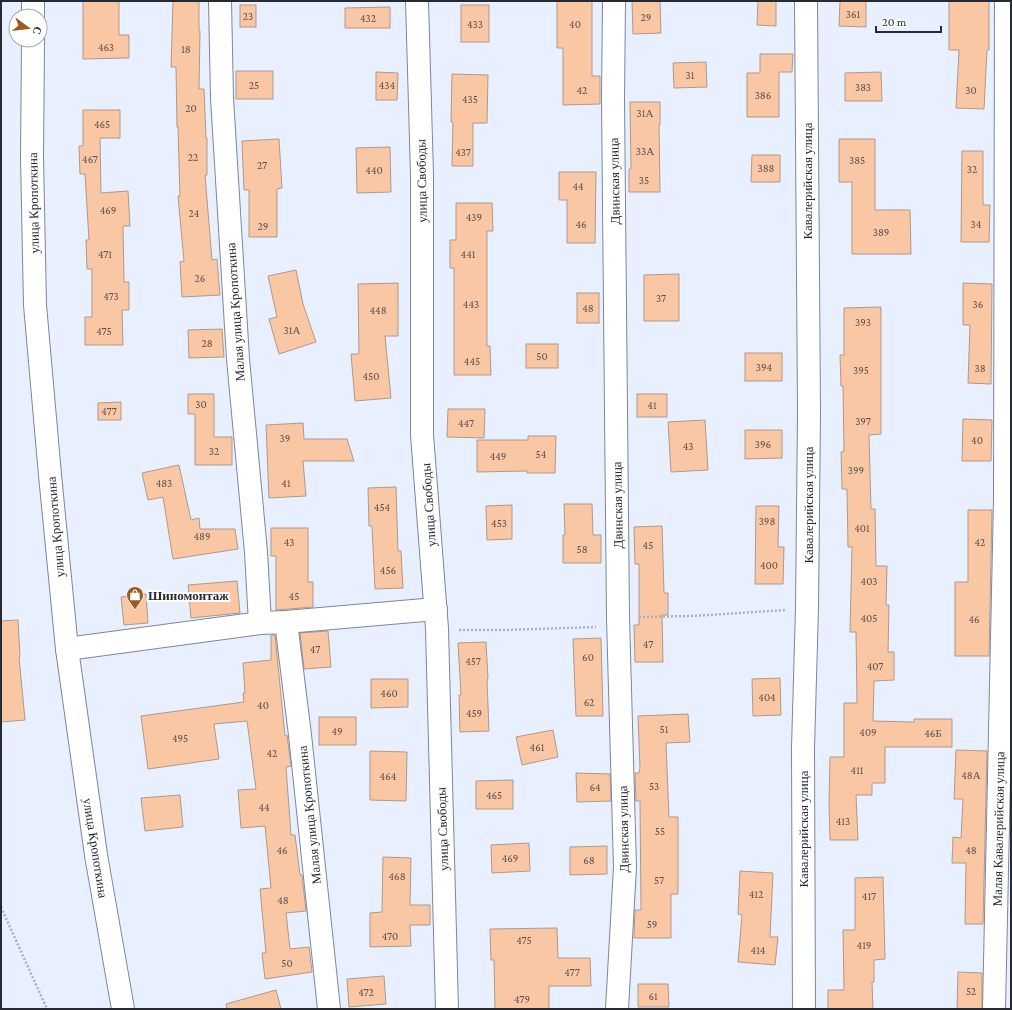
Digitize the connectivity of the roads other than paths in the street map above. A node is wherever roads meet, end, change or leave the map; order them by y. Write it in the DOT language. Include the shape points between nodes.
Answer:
graph roads {
  1 [pos="220,1"];
  2 [pos="417,1"];
  3 [pos="614,1"];
  4 [pos="806,1"];
  5 [pos="1006,1"];
  6 [pos="33,48"];
  7 [pos="436,619"];
  8 [pos="286,622"];
  9 [pos="260,623"];
  10 [pos="67,649"];
  11 [pos="123,1009"];
  12 [pos="329,1009"];
  13 [pos="447,1009"];
  14 [pos="616,1009"];
  15 [pos="804,1009"];
  16 [pos="994,1009"];
  1 -- 9 [label="street, Малая улица Кропоткина" via="222,98 238,359"];
  2 -- 7 [label="street, улица Свободы" via="422,175 422,435"];
  3 -- 14 [label="street, Двинская улица" via="619,622 625,866"];
  4 -- 15 [label="street, Кавалерийская улица" via="808,608 803,748"];
  5 -- 16 [label="street, Малая Кавалерийская улица" via="1005,500"];
  6 -- 10 [label="street, улица Кропоткина" via="35,305"];
  7 -- 8 [label="street"];
  7 -- 13 [label="street, улица Свободы"];
  8 -- 9 [label="street"];
  8 -- 12 [label="street, Малая улица Кропоткина"];
  9 -- 10 [label="street"];
  10 -- 11 [label="street, улица Кропоткина" via="96,855"];
}
